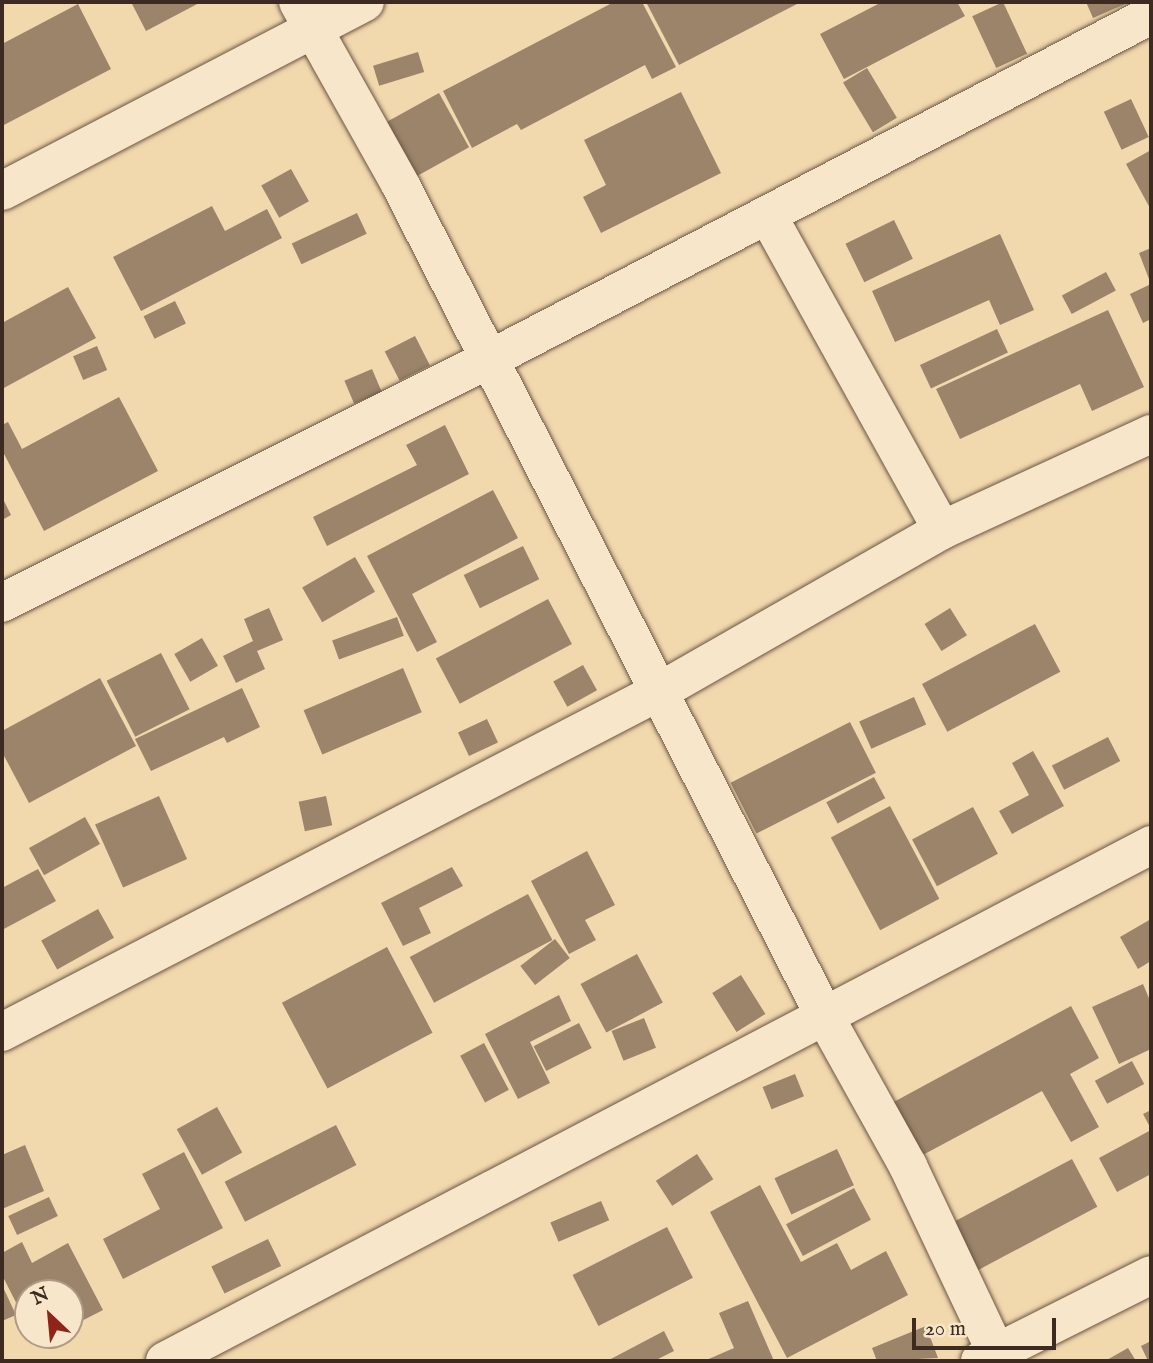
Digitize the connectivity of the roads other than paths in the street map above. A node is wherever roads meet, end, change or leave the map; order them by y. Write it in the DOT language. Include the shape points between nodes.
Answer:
graph roads {
  1 [pos="365,2"];
  2 [pos="1151,15"];
  3 [pos="305,16"];
  4 [pos="2,191"];
  5 [pos="768,216"];
  6 [pos="489,359"];
  7 [pos="1151,434"];
  8 [pos="942,530"];
  9 [pos="2,603"];
  10 [pos="660,691"];
  11 [pos="1151,845"];
  12 [pos="824,1015"];
  13 [pos="2,1032"];
  14 [pos="1151,1275"];
  15 [pos="992,1359"];
  16 [pos="165,1361"];
  1 -- 3 [label="street"];
  2 -- 5 [label="street"];
  3 -- 4 [label="street"];
  3 -- 6 [label="street" via="400,184"];
  5 -- 6 [label="street"];
  5 -- 8 [label="street"];
  6 -- 9 [label="street"];
  6 -- 10 [label="street"];
  7 -- 8 [label="street"];
  8 -- 10 [label="street"];
  10 -- 12 [label="street"];
  10 -- 13 [label="street"];
  11 -- 12 [label="street"];
  12 -- 15 [label="street" via="908,1166"];
  12 -- 16 [label="street"];
  14 -- 15 [label="street"];
}
